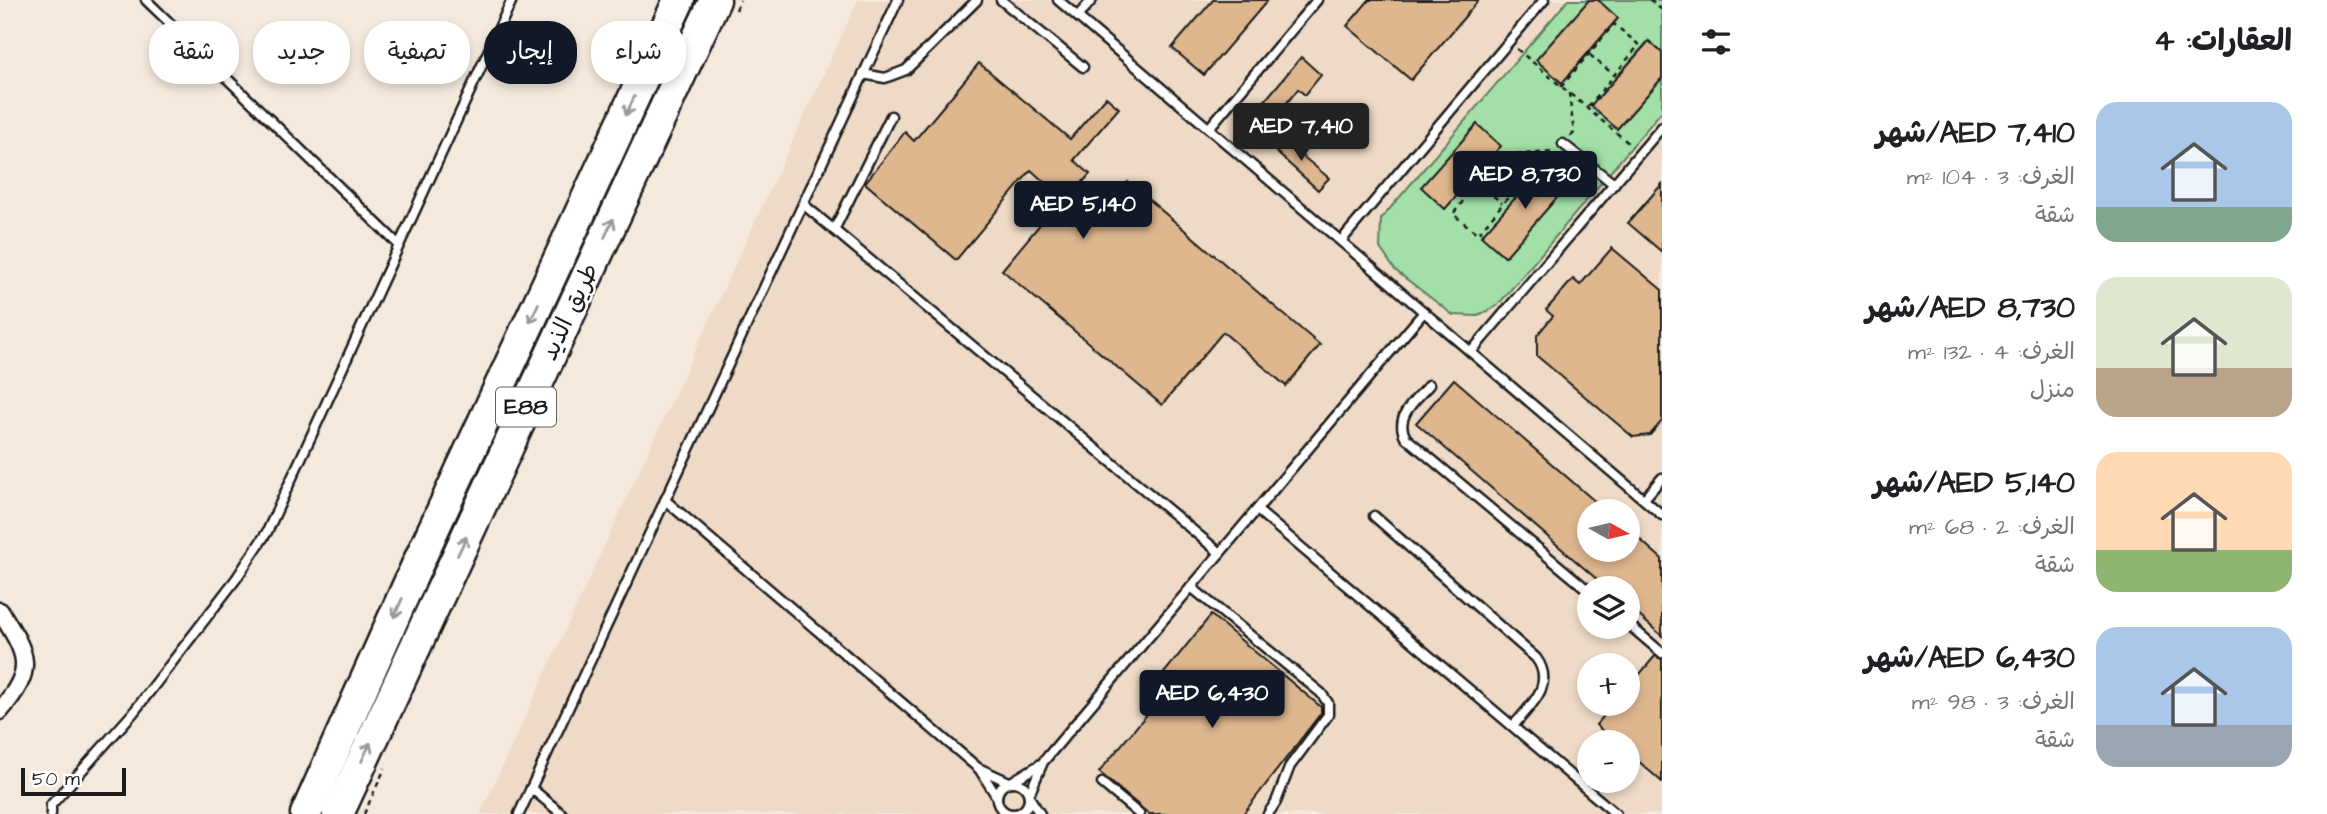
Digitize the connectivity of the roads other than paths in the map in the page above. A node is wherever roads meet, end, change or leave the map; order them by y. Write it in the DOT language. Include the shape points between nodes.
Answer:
graph roads {
  1 [pos="146,0"];
  2 [pos="512,0"];
  3 [pos="679,0"];
  4 [pos="715,0"];
  5 [pos="898,0"];
  6 [pos="977,0"];
  7 [pos="1001,0"];
  8 [pos="1058,0"];
  9 [pos="1092,0"];
  10 [pos="1317,0"];
  11 [pos="1544,0"];
  12 [pos="1078,16"];
  13 [pos="1083,67"];
  14 [pos="863,74"];
  15 [pos="891,116"];
  16 [pos="1209,128"];
  17 [pos="1662,128"];
  18 [pos="1563,144"];
  19 [pos="1614,184"];
  20 [pos="803,204"];
  21 [pos="834,230"];
  22 [pos="1341,241"];
  23 [pos="399,245"];
  24 [pos="1424,312"];
  25 [pos="1471,352"];
  26 [pos="1429,385"];
  27 [pos="1662,478"];
  28 [pos="1644,499"];
  29 [pos="665,500"];
  30 [pos="1257,510"];
  31 [pos="1662,515"];
  32 [pos="1374,516"];
  33 [pos="1220,553"];
  34 [pos="1577,582"];
  35 [pos="1191,587"];
  36 [pos="0,611"];
  37 [pos="1640,634"];
  38 [pos="1662,653"];
  39 [pos="4,707"];
  40 [pos="1513,726"];
  41 [pos="1043,762"];
  42 [pos="978,768"];
  43 [pos="1010,782"];
  44 [pos="1102,783"];
  45 [pos="531,788"];
  46 [pos="1029,796"];
  47 [pos="997,800"];
  48 [pos="51,814"];
  49 [pos="306,814"];
  50 [pos="338,814"];
  51 [pos="519,814"];
  52 [pos="562,814"];
  53 [pos="993,814"];
  54 [pos="1014,814"];
  55 [pos="1040,814"];
  56 [pos="1139,814"];
  57 [pos="1268,814"];
  58 [pos="1616,814"];
  1 -- 23 [label="lane"];
  2 -- 23 [label="lane"];
  3 -- 49 [label="highway, طريق الذيد / E88, one-way"];
  50 -- 4 [label="highway, طريق الذيد / E88, one-way"];
  5 -- 14 [label="lane"];
  6 -- 14 [label="lane" via="906,70 885,78"];
  7 -- 13 [label="lane"];
  8 -- 12 [label="lane"];
  9 -- 12 [label="lane"];
  10 -- 16 [label="lane"];
  11 -- 22 [label="lane"];
  12 -- 16 [label="lane"];
  14 -- 20 [label="lane"];
  15 -- 21 [label="lane"];
  16 -- 22 [label="lane"];
  17 -- 19 [label="lane"];
  18 -- 19 [label="lane"];
  19 -- 25 [label="lane"];
  20 -- 21 [label="lane"];
  20 -- 29 [label="lane"];
  21 -- 33 [label="lane"];
  22 -- 24 [label="lane"];
  23 -- 48 [label="lane" via="258,548 133,713 51,805"];
  24 -- 25 [label="lane"];
  24 -- 30 [label="lane"];
  25 -- 28 [label="lane"];
  26 -- 34 [label="lane" via="1402,418 1406,438"];
  27 -- 28 [label="lane"];
  28 -- 31 [label="lane"];
  29 -- 42 [label="lane"];
  29 -- 45 [label="lane"];
  30 -- 33 [label="lane"];
  30 -- 40 [label="lane"];
  32 -- 40 [label="lane" via="1542,666 1544,687"];
  33 -- 35 [label="lane"];
  35 -- 41 [label="lane"];
  35 -- 57 [label="lane" via="1328,703 1328,715 1290,766"];
  36 -- 39 [label="street" via="24,659 21,684"];
  37 -- 38 [label="lane"];
  40 -- 58 [label="lane"];
  41 -- 43 [label="lane"];
  41 -- 46 [label="lane"];
  42 -- 43 [label="lane"];
  42 -- 47 [label="lane"];
  43 -- 46 [label="lane" via="1024,787"];
  43 -- 47 [label="lane" via="1000,787"];
  44 -- 56 [label="lane"];
  45 -- 51 [label="lane"];
  45 -- 52 [label="lane"];
  46 -- 54 [label="lane" via="1025,808"];
  46 -- 55 [label="lane"];
  47 -- 53 [label="lane"];
  47 -- 54 [label="lane" via="1003,811"];
}
